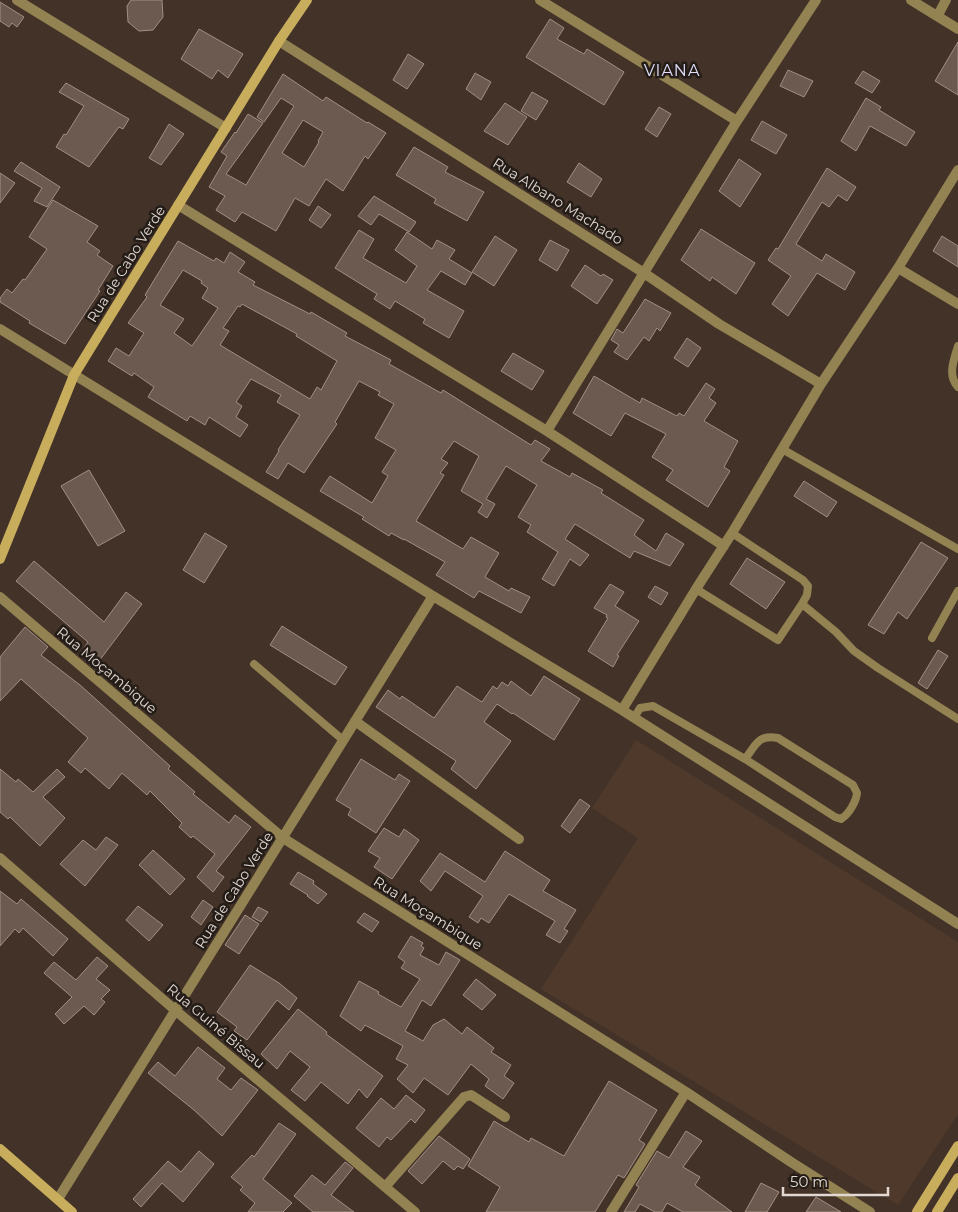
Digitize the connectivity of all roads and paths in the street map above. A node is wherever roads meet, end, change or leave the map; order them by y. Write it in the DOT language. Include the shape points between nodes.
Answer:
graph roads {
  1 [pos="17,0"];
  2 [pos="307,0"];
  3 [pos="540,0"];
  4 [pos="816,0"];
  5 [pos="911,0"];
  6 [pos="946,0"];
  7 [pos="938,15"];
  8 [pos="958,29"];
  9 [pos="279,41"];
  10 [pos="738,122"];
  11 [pos="226,128"];
  12 [pos="958,170"];
  13 [pos="178,205"];
  14 [pos="898,268"];
  15 [pos="644,273"];
  16 [pos="958,304"];
  17 [pos="0,329"];
  18 [pos="958,346"];
  19 [pos="74,375"];
  20 [pos="821,384"];
  21 [pos="958,387"];
  22 [pos="547,431"];
  23 [pos="782,449"];
  24 [pos="732,533"];
  25 [pos="724,546"];
  26 [pos="958,549"];
  27 [pos="0,559"];
  28 [pos="696,589"];
  29 [pos="958,591"];
  30 [pos="433,596"];
  31 [pos="0,597"];
  32 [pos="802,604"];
  33 [pos="932,638"];
  34 [pos="254,664"];
  35 [pos="622,710"];
  36 [pos="634,718"];
  37 [pos="958,719"];
  38 [pos="355,721"];
  39 [pos="343,740"];
  40 [pos="745,759"];
  41 [pos="283,838"];
  42 [pos="519,838"];
  43 [pos="0,858"];
  44 [pos="958,924"];
  45 [pos="176,1010"];
  46 [pos="686,1092"];
  47 [pos="504,1117"];
  48 [pos="958,1146"];
  49 [pos="0,1150"];
  50 [pos="958,1178"];
  51 [pos="385,1187"];
  52 [pos="58,1199"];
  53 [pos="72,1212"];
  54 [pos="415,1212"];
  55 [pos="612,1212"];
  56 [pos="870,1212"];
  57 [pos="917,1212"];
  58 [pos="937,1212"];
  1 -- 11 [label="street"];
  2 -- 9 [label="main road, Rua de Cabo Verde"];
  3 -- 10 [label="street"];
  4 -- 10 [label="street"];
  5 -- 7 [label="street"];
  6 -- 7 [label="street"];
  7 -- 8 [label="street"];
  9 -- 11 [label="main road, Rua de Cabo Verde"];
  9 -- 15 [label="street, Rua Albano Machado"];
  10 -- 15 [label="street"];
  11 -- 13 [label="main road, Rua de Cabo Verde"];
  12 -- 14 [label="street"];
  13 -- 19 [label="main road, Rua de Cabo Verde"];
  13 -- 22 [label="street"];
  14 -- 16 [label="street"];
  14 -- 20 [label="street"];
  15 -- 20 [label="street, Rua Albano Machado" via="719,324"];
  15 -- 22 [label="street"];
  17 -- 19 [label="street"];
  18 -- 21 [label="lane" via="951,367"];
  19 -- 27 [label="main road, Rua de Cabo Verde"];
  19 -- 30 [label="street"];
  20 -- 23 [label="street"];
  22 -- 25 [label="street"];
  23 -- 24 [label="street"];
  23 -- 26 [label="lane"];
  24 -- 25 [label="street"];
  24 -- 32 [label="lane" via="803,580 808,586"];
  25 -- 28 [label="street"];
  28 -- 32 [label="lane" via="778,640"];
  28 -- 35 [label="street"];
  29 -- 33 [label="lane"];
  30 -- 35 [label="street"];
  30 -- 38 [label="street, Rua de Cabo Verde"];
  31 -- 41 [label="street, Rua Moçambique"];
  32 -- 37 [label="lane" via="854,651"];
  34 -- 39 [label="lane"];
  35 -- 36 [label="street"];
  36 -- 40 [label="lane" via="640,708 653,706"];
  36 -- 44 [label="street"];
  38 -- 39 [label="street, Rua de Cabo Verde"];
  38 -- 42 [label="street"];
  39 -- 41 [label="street, Rua de Cabo Verde"];
  40 -- 40 [label="lane" via="836,817 846,816 856,799 853,785 778,738 762,738"];
  41 -- 45 [label="street, Rua de Cabo Verde"];
  41 -- 46 [label="street, Rua Moçambique"];
  43 -- 45 [label="street, Rua Guiné Bissau"];
  45 -- 51 [label="street, Rua Guiné Bissau"];
  45 -- 52 [label="street, Rua de Cabo Verde"];
  46 -- 55 [label="street"];
  46 -- 56 [label="street, Rua Moçambique"];
  47 -- 51 [label="street" via="471,1094 464,1097"];
  48 -- 57 [label="main road"];
  49 -- 52 [label="main road"];
  50 -- 58 [label="main road"];
  51 -- 54 [label="street, Rua Guiné Bissau"];
  52 -- 53 [label="main road"];
}
